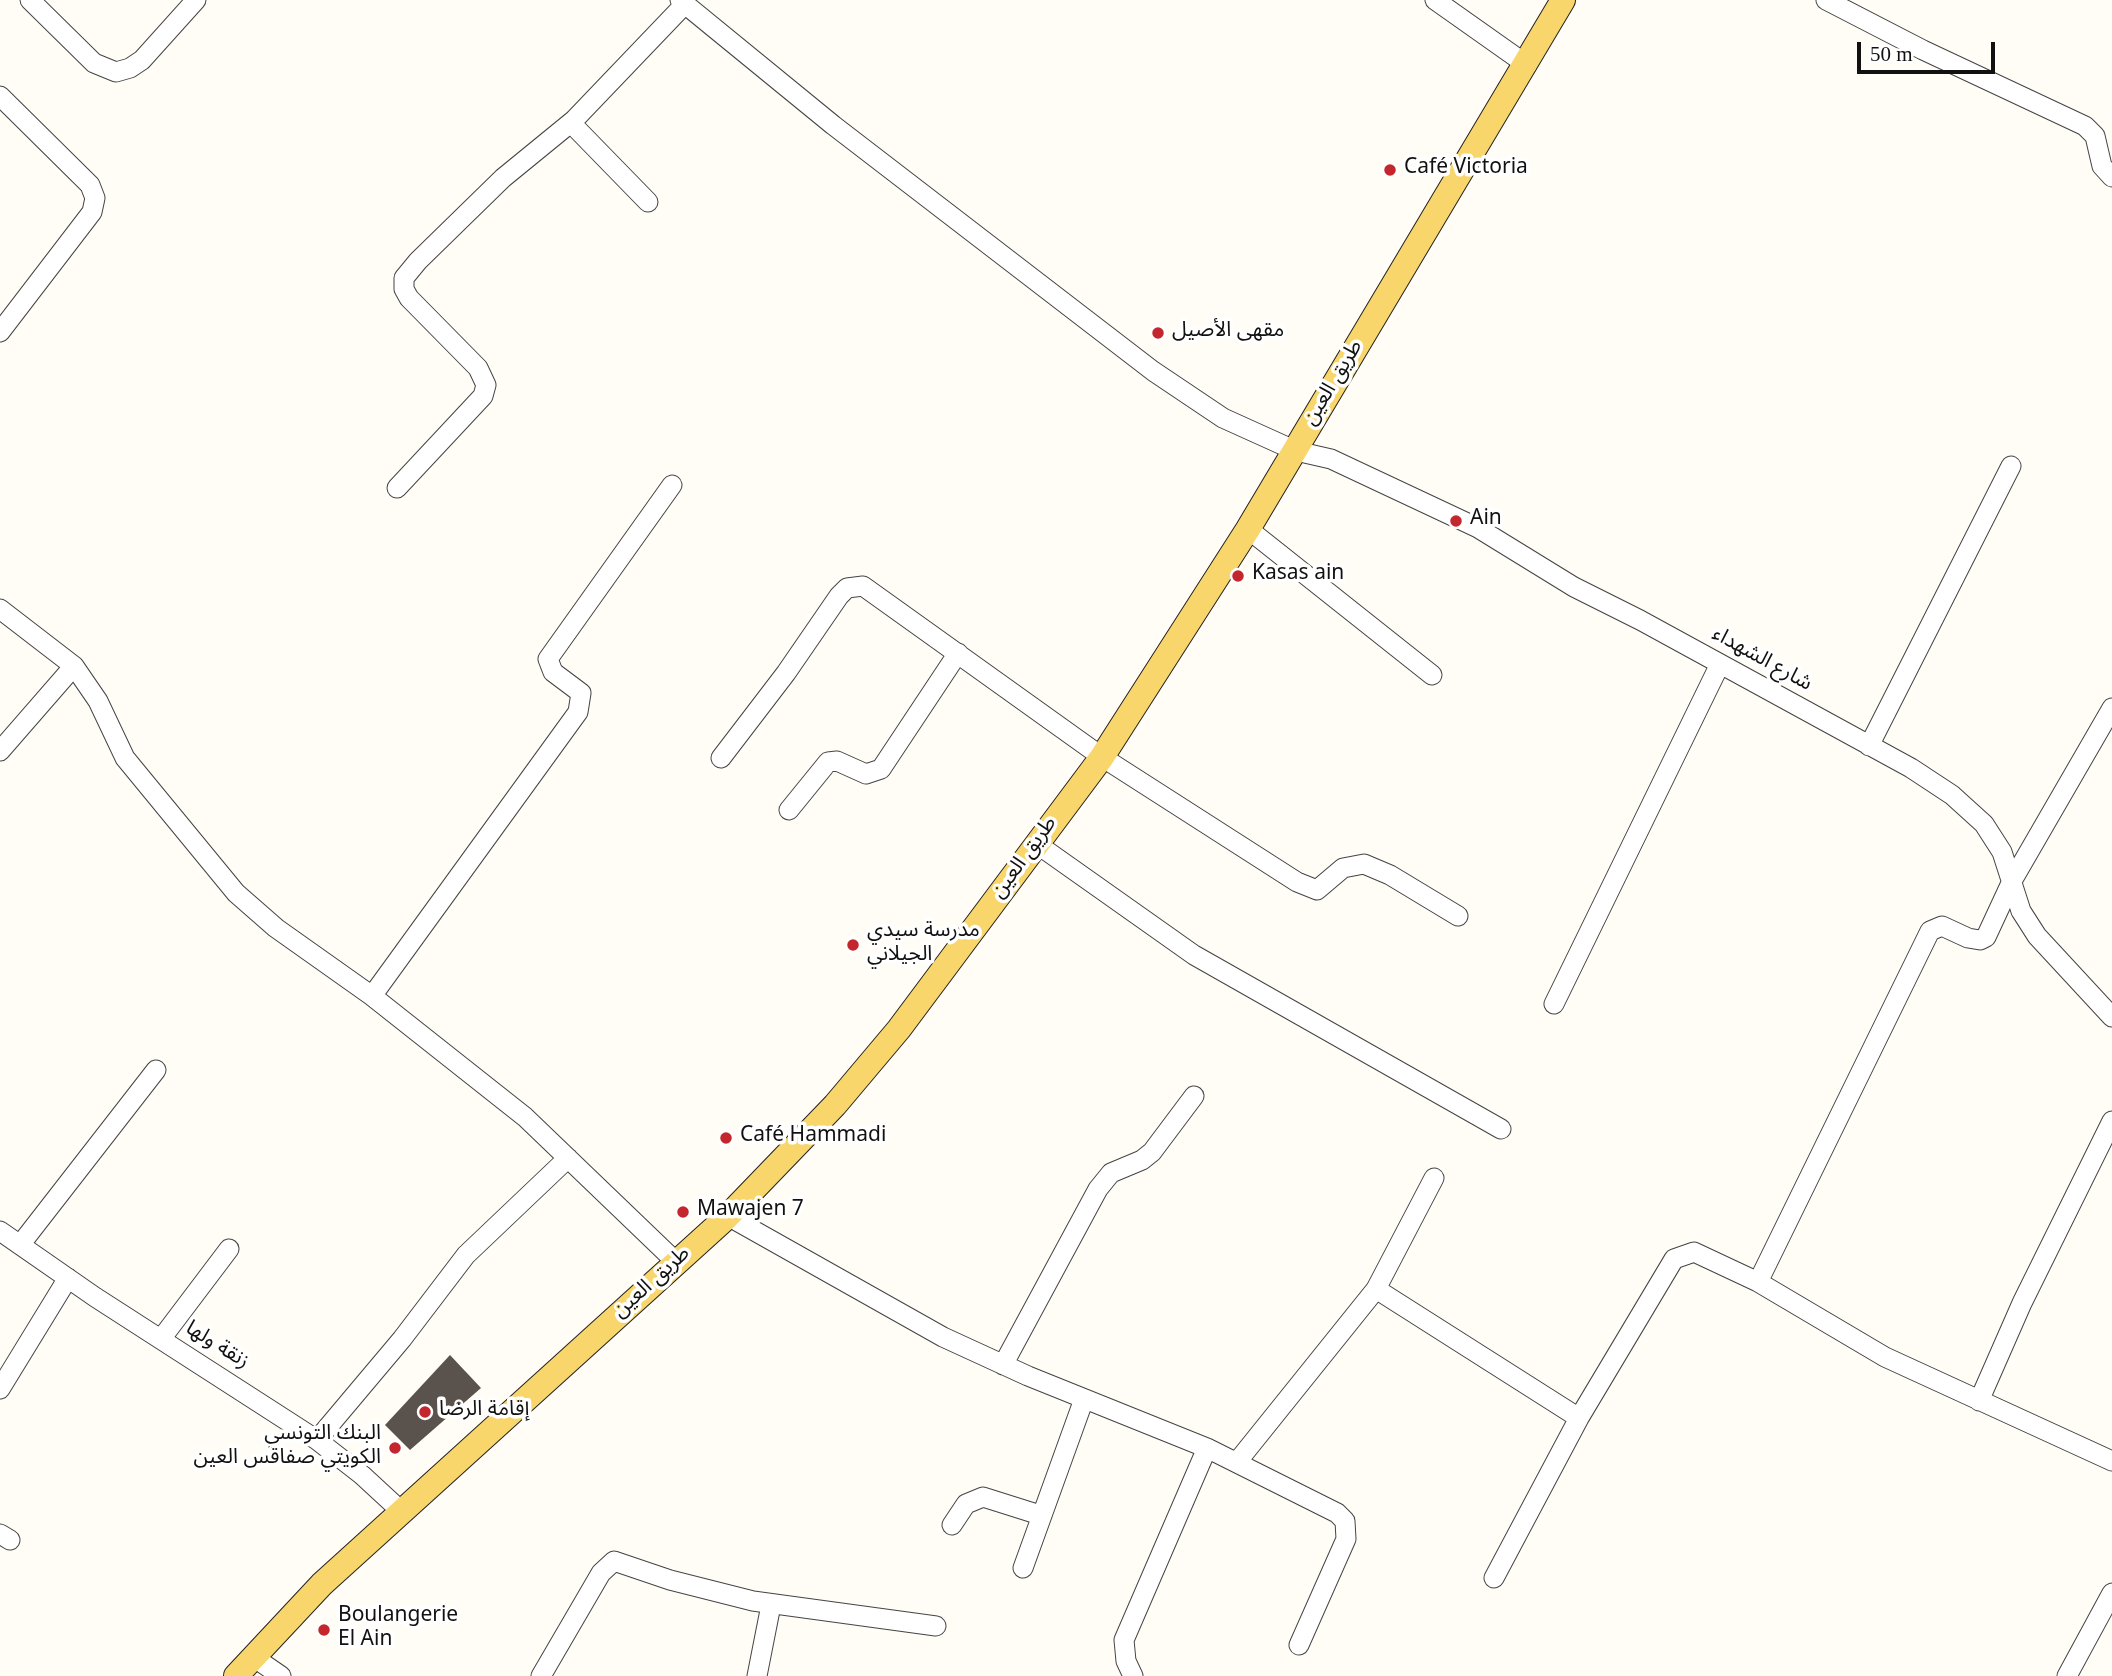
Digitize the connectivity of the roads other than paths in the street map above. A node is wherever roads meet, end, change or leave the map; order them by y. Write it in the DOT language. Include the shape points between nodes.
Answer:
graph roads {
  1 [pos="30,0"];
  2 [pos="196,0"];
  3 [pos="1435,0"];
  4 [pos="1563,0"];
  5 [pos="1826,0"];
  6 [pos="682,2"];
  7 [pos="1527,65"];
  8 [pos="0,96"];
  9 [pos="571,122"];
  10 [pos="2112,177"];
  11 [pos="648,202"];
  12 [pos="0,331"];
  13 [pos="1296,451"];
  14 [pos="2011,466"];
  15 [pos="672,485"];
  16 [pos="397,488"];
  17 [pos="1248,529"];
  18 [pos="0,609"];
  19 [pos="958,653"];
  20 [pos="1720,664"];
  21 [pos="74,666"];
  22 [pos="1432,675"];
  23 [pos="2112,708"];
  24 [pos="1869,746"];
  25 [pos="0,751"];
  26 [pos="1102,757"];
  27 [pos="721,758"];
  28 [pos="789,810"];
  29 [pos="1037,844"];
  30 [pos="2012,881"];
  31 [pos="1458,916"];
  32 [pos="372,996"];
  33 [pos="1553,1004"];
  34 [pos="2112,1017"];
  35 [pos="156,1070"];
  36 [pos="1194,1096"];
  37 [pos="2112,1121"];
  38 [pos="1501,1129"];
  39 [pos="568,1158"];
  40 [pos="1434,1178"];
  41 [pos="728,1216"];
  42 [pos="0,1231"];
  43 [pos="20,1245"];
  44 [pos="229,1249"];
  45 [pos="676,1262"];
  46 [pos="68,1278"];
  47 [pos="1758,1282"];
  48 [pos="1376,1289"];
  49 [pos="161,1339"];
  50 [pos="1003,1365"];
  51 [pos="0,1389"];
  52 [pos="1084,1399"];
  53 [pos="1979,1401"];
  54 [pos="1579,1418"];
  55 [pos="317,1440"];
  56 [pos="1207,1448"];
  57 [pos="2112,1461"];
  58 [pos="1237,1462"];
  59 [pos="401,1511"];
  60 [pos="1040,1515"];
  61 [pos="952,1525"];
  62 [pos="1023,1568"];
  63 [pos="1494,1578"];
  64 [pos="2112,1593"];
  65 [pos="771,1605"];
  66 [pos="936,1626"];
  67 [pos="1299,1645"];
  68 [pos="252,1656"];
  69 [pos="236,1676"];
  70 [pos="281,1676"];
  71 [pos="541,1676"];
  72 [pos="757,1676"];
  73 [pos="1133,1676"];
  74 [pos="2067,1676"];
  1 -- 2 [label="street" via="94,63 117,72 142,60"];
  3 -- 7 [label="street"];
  4 -- 7 [label="main road, طريق العين"];
  5 -- 10 [label="street" via="2085,126 2095,136 2102,166"];
  6 -- 9 [label="street"];
  6 -- 13 [label="street, شارع الشهداء" via="833,125 1153,371 1223,418"];
  7 -- 13 [label="main road, طريق العين"];
  8 -- 12 [label="street" via="90,186 95,198 92,212"];
  9 -- 11 [label="street"];
  9 -- 16 [label="street" via="503,178 404,278 409,298 478,368 486,385 483,396"];
  13 -- 17 [label="main road, طريق العين"];
  13 -- 20 [label="street, شارع الشهداء" via="1331,459 1478,528 1574,587"];
  14 -- 24 [label="street"];
  15 -- 32 [label="street" via="548,659 553,672 581,692 578,712"];
  17 -- 22 [label="street"];
  17 -- 26 [label="main road, طريق العين"];
  18 -- 21 [label="street"];
  19 -- 26 [label="street"];
  19 -- 27 [label="street" via="863,586 847,588"];
  19 -- 28 [label="street" via="881,769 866,774 837,761 828,762"];
  20 -- 24 [label="street, شارع الشهداء"];
  20 -- 33 [label="street"];
  21 -- 25 [label="street"];
  21 -- 32 [label="street" via="98,701 125,758 219,875 276,928"];
  23 -- 30 [label="street"];
  24 -- 30 [label="street, شارع الشهداء" via="1952,795 1984,824 2002,852"];
  26 -- 29 [label="main road, طريق العين"];
  26 -- 31 [label="street" via="1297,882 1317,890 1343,868 1364,864"];
  29 -- 38 [label="street" via="1194,955"];
  29 -- 41 [label="main road, طريق العين" via="900,1029"];
  30 -- 34 [label="street, شارع الشهداء" via="2021,911 2037,936"];
  30 -- 47 [label="street" via="1986,937 1968,938 1942,926 1930,931"];
  32 -- 39 [label="street" via="525,1117"];
  35 -- 43 [label="street"];
  36 -- 50 [label="street" via="1153,1152 1111,1173 1098,1189"];
  37 -- 53 [label="street" via="2032,1281"];
  39 -- 45 [label="street"];
  39 -- 55 [label="street" via="466,1255"];
  40 -- 48 [label="street"];
  41 -- 45 [label="main road, طريق العين"];
  41 -- 50 [label="street" via="927,1329"];
  42 -- 43 [label="street, زنقة ولها"];
  43 -- 46 [label="street, زنقة ولها"];
  44 -- 49 [label="street"];
  45 -- 59 [label="main road, طريق العين"];
  46 -- 49 [label="street, زنقة ولها"];
  46 -- 51 [label="street"];
  47 -- 53 [label="street" via="1885,1357"];
  47 -- 54 [label="street" via="1695,1252 1674,1259"];
  48 -- 54 [label="street"];
  48 -- 58 [label="street"];
  49 -- 55 [label="street, زنقة ولها"];
  50 -- 52 [label="street"];
  52 -- 56 [label="street"];
  52 -- 60 [label="street"];
  53 -- 57 [label="street"];
  54 -- 63 [label="street"];
  55 -- 59 [label="street, زنقة ولها"];
  56 -- 58 [label="street"];
  56 -- 73 [label="street" via="1124,1640"];
  58 -- 67 [label="street" via="1345,1521 1346,1539"];
  59 -- 68 [label="main road, طريق العين"];
  60 -- 61 [label="street" via="983,1497 966,1504"];
  60 -- 62 [label="street"];
  64 -- 74 [label="street"];
  65 -- 66 [label="street"];
  65 -- 71 [label="street" via="614,1561 601,1573"];
  65 -- 72 [label="street"];
  68 -- 69 [label="main road, طريق العين"];
  68 -- 70 [label="street"];
}
